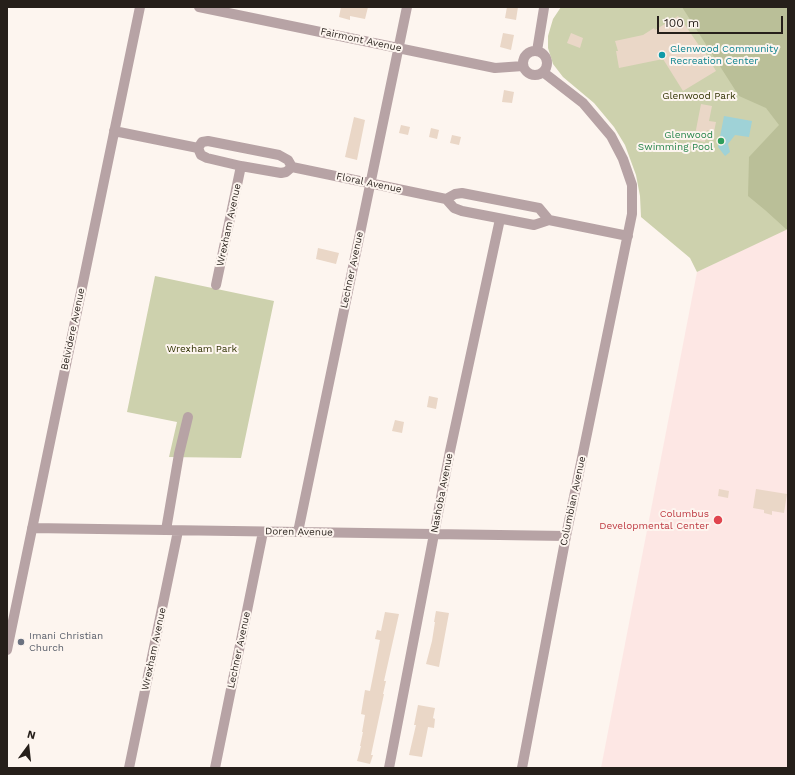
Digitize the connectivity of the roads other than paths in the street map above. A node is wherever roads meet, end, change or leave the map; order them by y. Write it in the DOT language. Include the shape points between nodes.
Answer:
graph roads {
  1 [pos="140,7"];
  2 [pos="199,7"];
  3 [pos="407,7"];
  4 [pos="544,8"];
  5 [pos="399,48"];
  6 [pos="538,51"];
  7 [pos="523,66"];
  8 [pos="543,72"];
  9 [pos="114,131"];
  10 [pos="198,148"];
  11 [pos="241,166"];
  12 [pos="292,167"];
  13 [pos="370,183"];
  14 [pos="446,199"];
  15 [pos="500,219"];
  16 [pos="549,220"];
  17 [pos="628,236"];
  18 [pos="216,285"];
  19 [pos="188,417"];
  20 [pos="32,528"];
  21 [pos="166,530"];
  22 [pos="178,531"];
  23 [pos="263,532"];
  24 [pos="298,532"];
  25 [pos="433,534"];
  26 [pos="566,536"];
  27 [pos="7,650"];
  28 [pos="130,768"];
  29 [pos="215,768"];
  30 [pos="389,768"];
  31 [pos="522,768"];
  1 -- 9 [label="street, Belvidere Avenue"];
  2 -- 5 [label="street, Fairmont Avenue"];
  3 -- 5 [label="street, Lechner Avenue"];
  4 -- 6 [label="street"];
  5 -- 7 [label="street, Fairmont Avenue" via="496,68"];
  5 -- 13 [label="street, Lechner Avenue"];
  6 -- 7 [label="street" via="527,53 523,59"];
  6 -- 8 [label="street" via="546,58"];
  7 -- 8 [label="street, Fairmont Avenue" via="531,74"];
  8 -- 17 [label="street, Fairmont Avenue" via="583,103 611,136 624,159 632,185 632,214"];
  9 -- 10 [label="street, Floral Avenue"];
  9 -- 20 [label="street, Belvidere Avenue"];
  10 -- 11 [label="street, Floral Avenue" via="207,158"];
  10 -- 12 [label="street, Floral Avenue" via="202,142 215,142 279,155 288,160"];
  11 -- 12 [label="street, Floral Avenue" via="281,173"];
  11 -- 18 [label="street, Wrexham Avenue"];
  12 -- 13 [label="street, Floral Avenue"];
  13 -- 14 [label="street, Floral Avenue"];
  13 -- 24 [label="street, Lechner Avenue"];
  14 -- 15 [label="street, Floral Avenue" via="454,208 462,211"];
  14 -- 16 [label="street, Floral Avenue" via="462,193 539,208"];
  15 -- 16 [label="street, Floral Avenue" via="534,225"];
  15 -- 25 [label="street, Nashoba Avenue"];
  16 -- 17 [label="street, Floral Avenue"];
  17 -- 26 [label="street, Columbian Avenue"];
  19 -- 21 [label="street"];
  20 -- 21 [label="street, Doren Avenue"];
  20 -- 27 [label="street, Belvidere Avenue"];
  21 -- 22 [label="street, Doren Avenue"];
  22 -- 23 [label="street, Doren Avenue"];
  22 -- 28 [label="street, Wrexham Avenue"];
  23 -- 24 [label="street, Doren Avenue"];
  23 -- 29 [label="street, Lechner Avenue"];
  24 -- 25 [label="street, Doren Avenue"];
  25 -- 26 [label="street, Doren Avenue"];
  25 -- 30 [label="street, Nashoba Avenue"];
  26 -- 31 [label="street, Columbian Avenue"];
}
